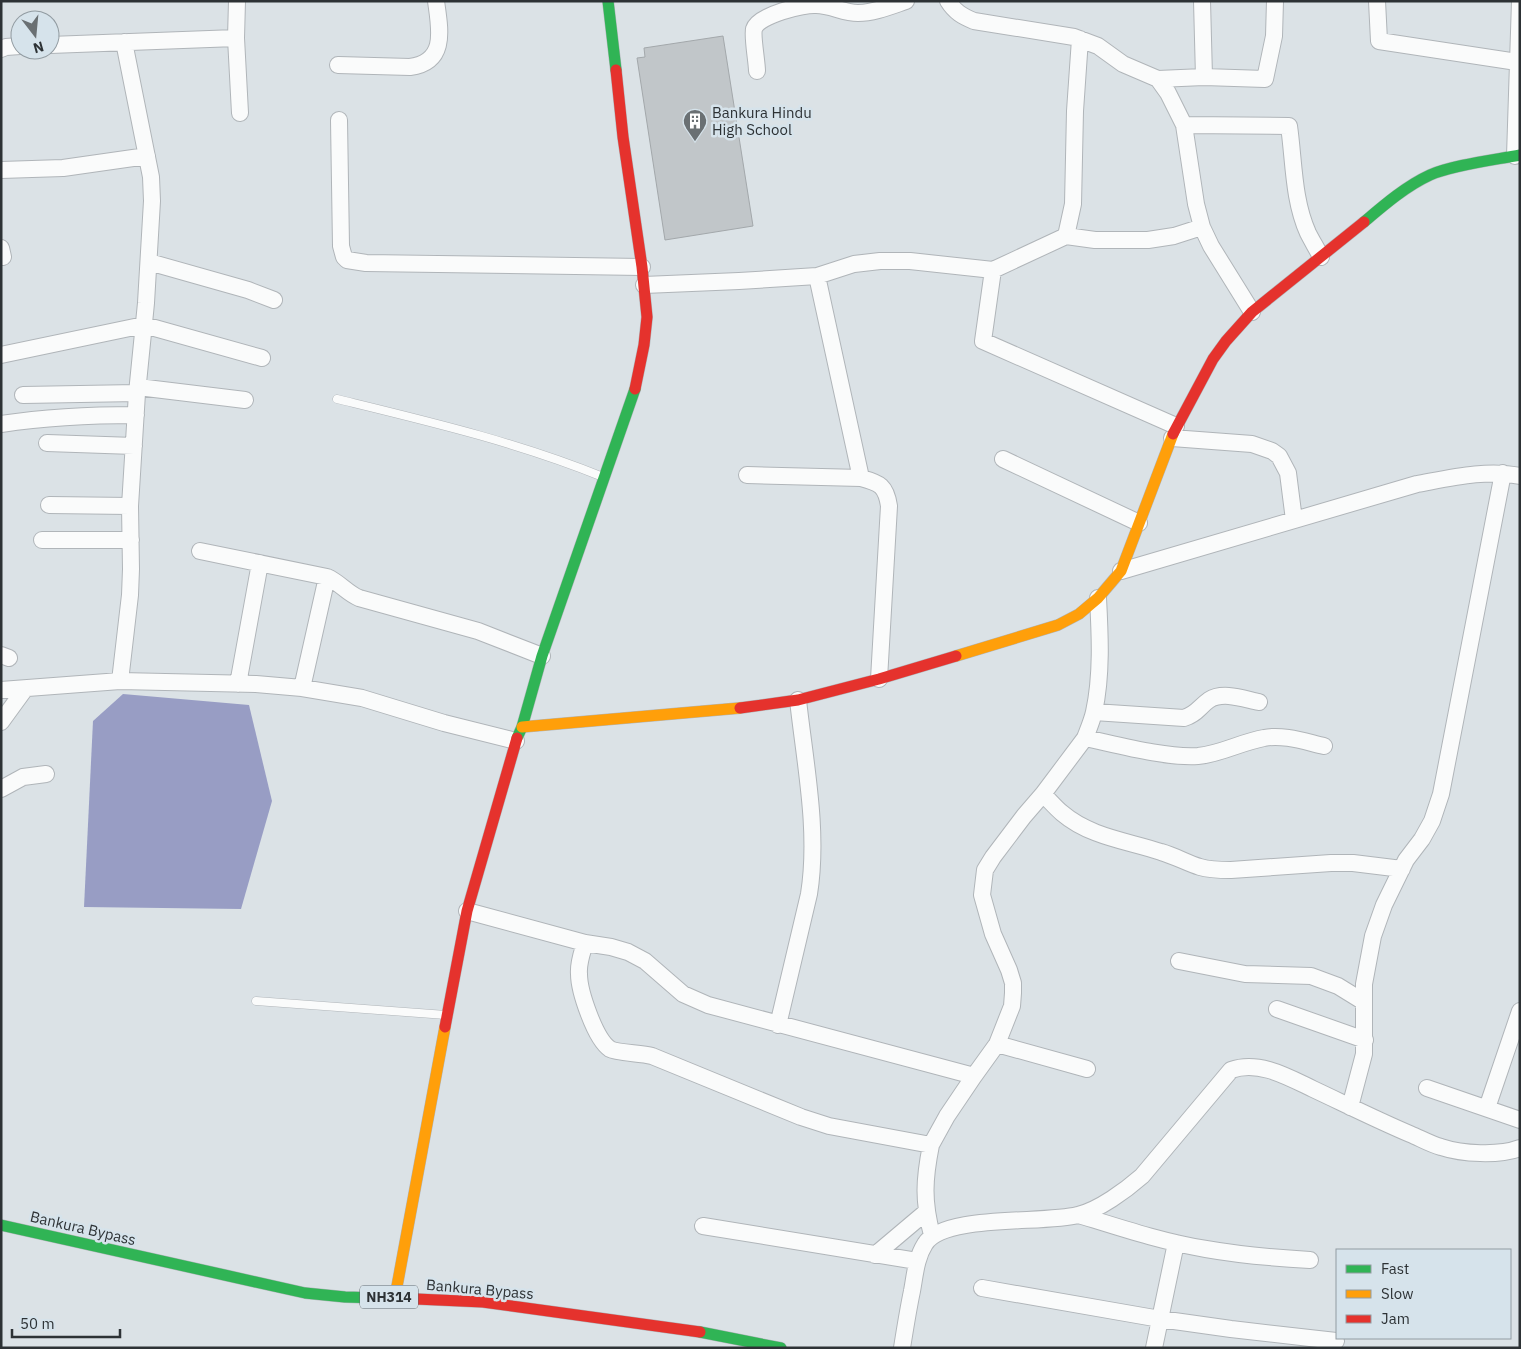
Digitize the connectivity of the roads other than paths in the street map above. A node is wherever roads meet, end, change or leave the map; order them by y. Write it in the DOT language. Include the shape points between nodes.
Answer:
graph roads {
  1 [pos="237,1"];
  2 [pos="436,1"];
  3 [pos="608,1"];
  4 [pos="906,1"];
  5 [pos="948,1"];
  6 [pos="1202,1"];
  7 [pos="1275,1"];
  8 [pos="1377,1"];
  9 [pos="1520,1"];
  10 [pos="773,8"];
  11 [pos="236,38"];
  12 [pos="1080,39"];
  13 [pos="124,42"];
  14 [pos="60,45"];
  15 [pos="1517,62"];
  16 [pos="338,65"];
  17 [pos="757,70"];
  18 [pos="1204,77"];
  19 [pos="1158,79"];
  20 [pos="240,114"];
  21 [pos="339,120"];
  22 [pos="1184,124"];
  23 [pos="1517,155"];
  24 [pos="146,156"];
  25 [pos="1,170"];
  26 [pos="1202,227"];
  27 [pos="1066,236"];
  28 [pos="1321,257"];
  29 [pos="149,262"];
  30 [pos="642,267"];
  31 [pos="993,270"];
  32 [pos="817,276"];
  33 [pos="644,284"];
  34 [pos="274,300"];
  35 [pos="1252,312"];
  36 [pos="144,324"];
  37 [pos="1,355"];
  38 [pos="262,358"];
  39 [pos="138,390"];
  40 [pos="23,395"];
  41 [pos="337,399"];
  42 [pos="245,400"];
  43 [pos="136,415"];
  44 [pos="1,424"];
  45 [pos="1174,432"];
  46 [pos="47,443"];
  47 [pos="134,446"];
  48 [pos="1003,459"];
  49 [pos="1503,472"];
  50 [pos="747,475"];
  51 [pos="1520,476"];
  52 [pos="605,478"];
  53 [pos="861,478"];
  54 [pos="48,505"];
  55 [pos="130,506"];
  56 [pos="1294,520"];
  57 [pos="1139,524"];
  58 [pos="42,540"];
  59 [pos="131,540"];
  60 [pos="200,551"];
  61 [pos="260,563"];
  62 [pos="1121,571"];
  63 [pos="327,577"];
  64 [pos="1098,598"];
  65 [pos="542,656"];
  66 [pos="879,679"];
  67 [pos="120,682"];
  68 [pos="238,684"];
  69 [pos="302,688"];
  70 [pos="25,689"];
  71 [pos="1,690"];
  72 [pos="798,700"];
  73 [pos="1259,702"];
  74 [pos="1094,712"];
  75 [pos="1,722"];
  76 [pos="520,734"];
  77 [pos="1085,738"];
  78 [pos="1324,746"];
  79 [pos="46,774"];
  80 [pos="1,790"];
  81 [pos="1043,794"];
  82 [pos="1402,869"];
  83 [pos="467,911"];
  84 [pos="585,944"];
  85 [pos="1180,961"];
  86 [pos="256,1001"];
  87 [pos="1364,1002"];
  88 [pos="1277,1009"];
  89 [pos="1520,1012"];
  90 [pos="448,1016"];
  91 [pos="778,1024"];
  92 [pos="1365,1040"];
  93 [pos="998,1044"];
  94 [pos="1088,1069"];
  95 [pos="974,1076"];
  96 [pos="1427,1088"];
  97 [pos="1350,1107"];
  98 [pos="1487,1108"];
  99 [pos="1520,1120"];
  100 [pos="932,1145"];
  101 [pos="1520,1148"];
  102 [pos="926,1212"];
  103 [pos="1079,1215"];
  104 [pos="1,1225"];
  105 [pos="703,1226"];
  106 [pos="932,1236"];
  107 [pos="1176,1243"];
  108 [pos="875,1255"];
  109 [pos="1310,1260"];
  110 [pos="917,1261"];
  111 [pos="982,1288"];
  112 [pos="395,1297"];
  113 [pos="1160,1319"];
  114 [pos="1336,1341"];
  115 [pos="781,1348"];
  116 [pos="902,1348"];
  117 [pos="1154,1348"];
  1 -- 11 [label="street"];
  2 -- 16 [label="street" via="438,47 431,61 410,67"];
  3 -- 30 [label="main road"];
  4 -- 10 [label="street" via="858,13 814,4"];
  5 -- 12 [label="street" via="953,10 974,21"];
  6 -- 18 [label="street"];
  7 -- 18 [label="street" via="1274,36 1265,80"];
  8 -- 15 [label="street" via="1379,41"];
  9 -- 15 [label="street"];
  10 -- 17 [label="street" via="754,29"];
  11 -- 13 [label="street"];
  11 -- 20 [label="street"];
  12 -- 19 [label="street" via="1098,46 1123,64"];
  12 -- 27 [label="street" via="1074,204"];
  13 -- 14 [label="street"];
  13 -- 24 [label="street"];
  15 -- 23 [label="street"];
  18 -- 19 [label="street"];
  19 -- 22 [label="street"];
  21 -- 30 [label="street" via="341,246 347,260"];
  22 -- 26 [label="street"];
  22 -- 28 [label="street" via="1289,126 1294,177 1302,214"];
  23 -- 28 [label="main road" via="1430,175 1382,206"];
  24 -- 25 [label="street" via="64,168"];
  24 -- 29 [label="street" via="152,201"];
  26 -- 27 [label="street" via="1148,240 1095,240"];
  26 -- 35 [label="street"];
  27 -- 31 [label="street"];
  28 -- 35 [label="main road"];
  29 -- 34 [label="street"];
  29 -- 36 [label="street"];
  30 -- 33 [label="main road"];
  31 -- 32 [label="street" via="880,261 854,264"];
  31 -- 45 [label="street" via="983,341"];
  32 -- 33 [label="street"];
  32 -- 53 [label="street"];
  33 -- 52 [label="main road" via="644,345 636,387"];
  35 -- 45 [label="main road" via="1212,359"];
  36 -- 37 [label="street"];
  36 -- 38 [label="street"];
  36 -- 39 [label="street"];
  39 -- 40 [label="street"];
  39 -- 42 [label="street"];
  39 -- 43 [label="street"];
  41 -- 52 [label="lane" via="500,440"];
  43 -- 44 [label="street" via="70,416"];
  43 -- 47 [label="street"];
  45 -- 56 [label="street" via="1272,450 1288,473"];
  45 -- 57 [label="main road"];
  46 -- 47 [label="street"];
  47 -- 55 [label="street"];
  48 -- 57 [label="street"];
  49 -- 51 [label="street"];
  49 -- 56 [label="street" via="1417,484"];
  49 -- 82 [label="street" via="1440,794 1432,821"];
  50 -- 53 [label="street"];
  52 -- 65 [label="main road"];
  53 -- 66 [label="street" via="876,482 883,488 889,506"];
  54 -- 55 [label="street"];
  55 -- 59 [label="street"];
  56 -- 62 [label="street"];
  57 -- 62 [label="main road"];
  58 -- 59 [label="street"];
  59 -- 67 [label="street" via="130,595"];
  60 -- 61 [label="street"];
  61 -- 63 [label="street"];
  61 -- 68 [label="street"];
  62 -- 64 [label="main road"];
  63 -- 65 [label="street" via="353,596 478,631"];
  63 -- 69 [label="street"];
  64 -- 66 [label="main road" via="1079,614 1058,625"];
  64 -- 74 [label="street" via="1100,656"];
  65 -- 76 [label="main road"];
  66 -- 72 [label="main road"];
  67 -- 68 [label="street"];
  67 -- 70 [label="street"];
  68 -- 69 [label="street"];
  69 -- 76 [label="street" via="362,698 444,723"];
  70 -- 71 [label="street"];
  70 -- 75 [label="street"];
  72 -- 76 [label="main road"];
  72 -- 91 [label="street" via="810,813 812,874"];
  73 -- 74 [label="street" via="1216,697 1184,718"];
  74 -- 77 [label="street"];
  76 -- 83 [label="main road"];
  77 -- 78 [label="street" via="1188,756 1215,753 1266,737"];
  77 -- 81 [label="street"];
  79 -- 80 [label="street" via="24,777"];
  81 -- 82 [label="street" via="1063,814 1097,833 1162,852 1199,867 1231,870 1353,863"];
  81 -- 93 [label="street" via="992,857 982,882 982,895 1013,983 1012,1006"];
  82 -- 87 [label="street" via="1373,936"];
  83 -- 84 [label="street"];
  83 -- 90 [label="main road"];
  84 -- 91 [label="street" via="628,952 694,1000"];
  84 -- 100 [label="street" via="579,964 580,988 591,1018 603,1042 611,1050 652,1056 829,1126"];
  85 -- 87 [label="street" via="1245,974 1312,976 1338,986"];
  86 -- 90 [label="lane"];
  87 -- 92 [label="street"];
  88 -- 92 [label="street"];
  89 -- 98 [label="street"];
  90 -- 112 [label="main road"];
  91 -- 95 [label="street"];
  92 -- 97 [label="street"];
  93 -- 94 [label="street"];
  93 -- 95 [label="street"];
  95 -- 100 [label="street"];
  96 -- 98 [label="street"];
  97 -- 101 [label="street" via="1442,1147 1478,1153"];
  97 -- 103 [label="street" via="1284,1075 1254,1066 1231,1070 1142,1176 1111,1200"];
  98 -- 99 [label="street"];
  100 -- 102 [label="street" via="926,1172"];
  102 -- 106 [label="street"];
  102 -- 108 [label="street"];
  103 -- 106 [label="street" via="998,1221 941,1230"];
  103 -- 107 [label="street"];
  104 -- 112 [label="main road, Bankura Bypass / NH314" via="306,1293"];
  105 -- 108 [label="street"];
  106 -- 110 [label="street"];
  107 -- 109 [label="street" via="1250,1256"];
  107 -- 113 [label="street"];
  108 -- 110 [label="street"];
  110 -- 116 [label="street"];
  111 -- 113 [label="street"];
  112 -- 115 [label="main road, Bankura Bypass / NH314" via="483,1302 705,1333"];
  113 -- 114 [label="street"];
  113 -- 117 [label="street"];
}
